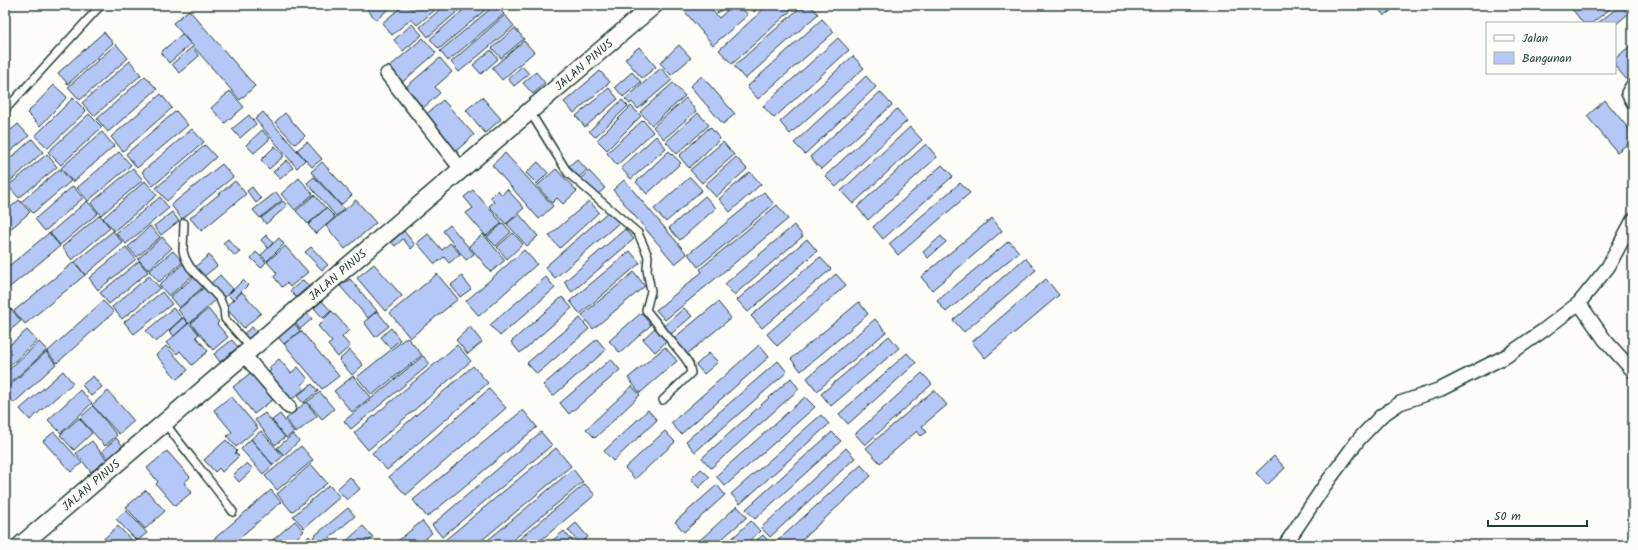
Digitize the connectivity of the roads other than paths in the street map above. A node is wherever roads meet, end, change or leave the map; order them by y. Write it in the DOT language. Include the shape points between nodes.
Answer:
graph roads {
  1 [pos="101,5"];
  2 [pos="654,5"];
  3 [pos="387,74"];
  4 [pos="1633,85"];
  5 [pos="1633,102"];
  6 [pos="5,110"];
  7 [pos="530,112"];
  8 [pos="461,169"];
  9 [pos="1633,220"];
  10 [pos="184,223"];
  11 [pos="1579,303"];
  12 [pos="248,352"];
  13 [pos="1633,371"];
  14 [pos="663,400"];
  15 [pos="289,407"];
  16 [pos="165,423"];
  17 [pos="232,512"];
  18 [pos="21,545"];
  19 [pos="1285,545"];
  1 -- 6 [label="lane"];
  2 -- 7 [label="street, JALAN PINUS"];
  3 -- 8 [label="street"];
  4 -- 5 [label="street" via="1628,93"];
  7 -- 8 [label="street, JALAN PINUS"];
  7 -- 14 [label="lane" via="568,173 638,233 648,256 647,270 651,291 646,310 685,358 691,373"];
  8 -- 12 [label="street, JALAN PINUS"];
  9 -- 11 [label="street" via="1608,267"];
  10 -- 12 [label="lane" via="185,258 190,267 220,299 225,319"];
  11 -- 13 [label="street" via="1605,340"];
  11 -- 19 [label="street" via="1508,355 1441,389 1400,403 1381,416 1359,439 1325,484"];
  12 -- 15 [label="street"];
  12 -- 16 [label="street, JALAN PINUS"];
  16 -- 17 [label="lane" via="218,490"];
  16 -- 18 [label="street, JALAN PINUS"];
}
